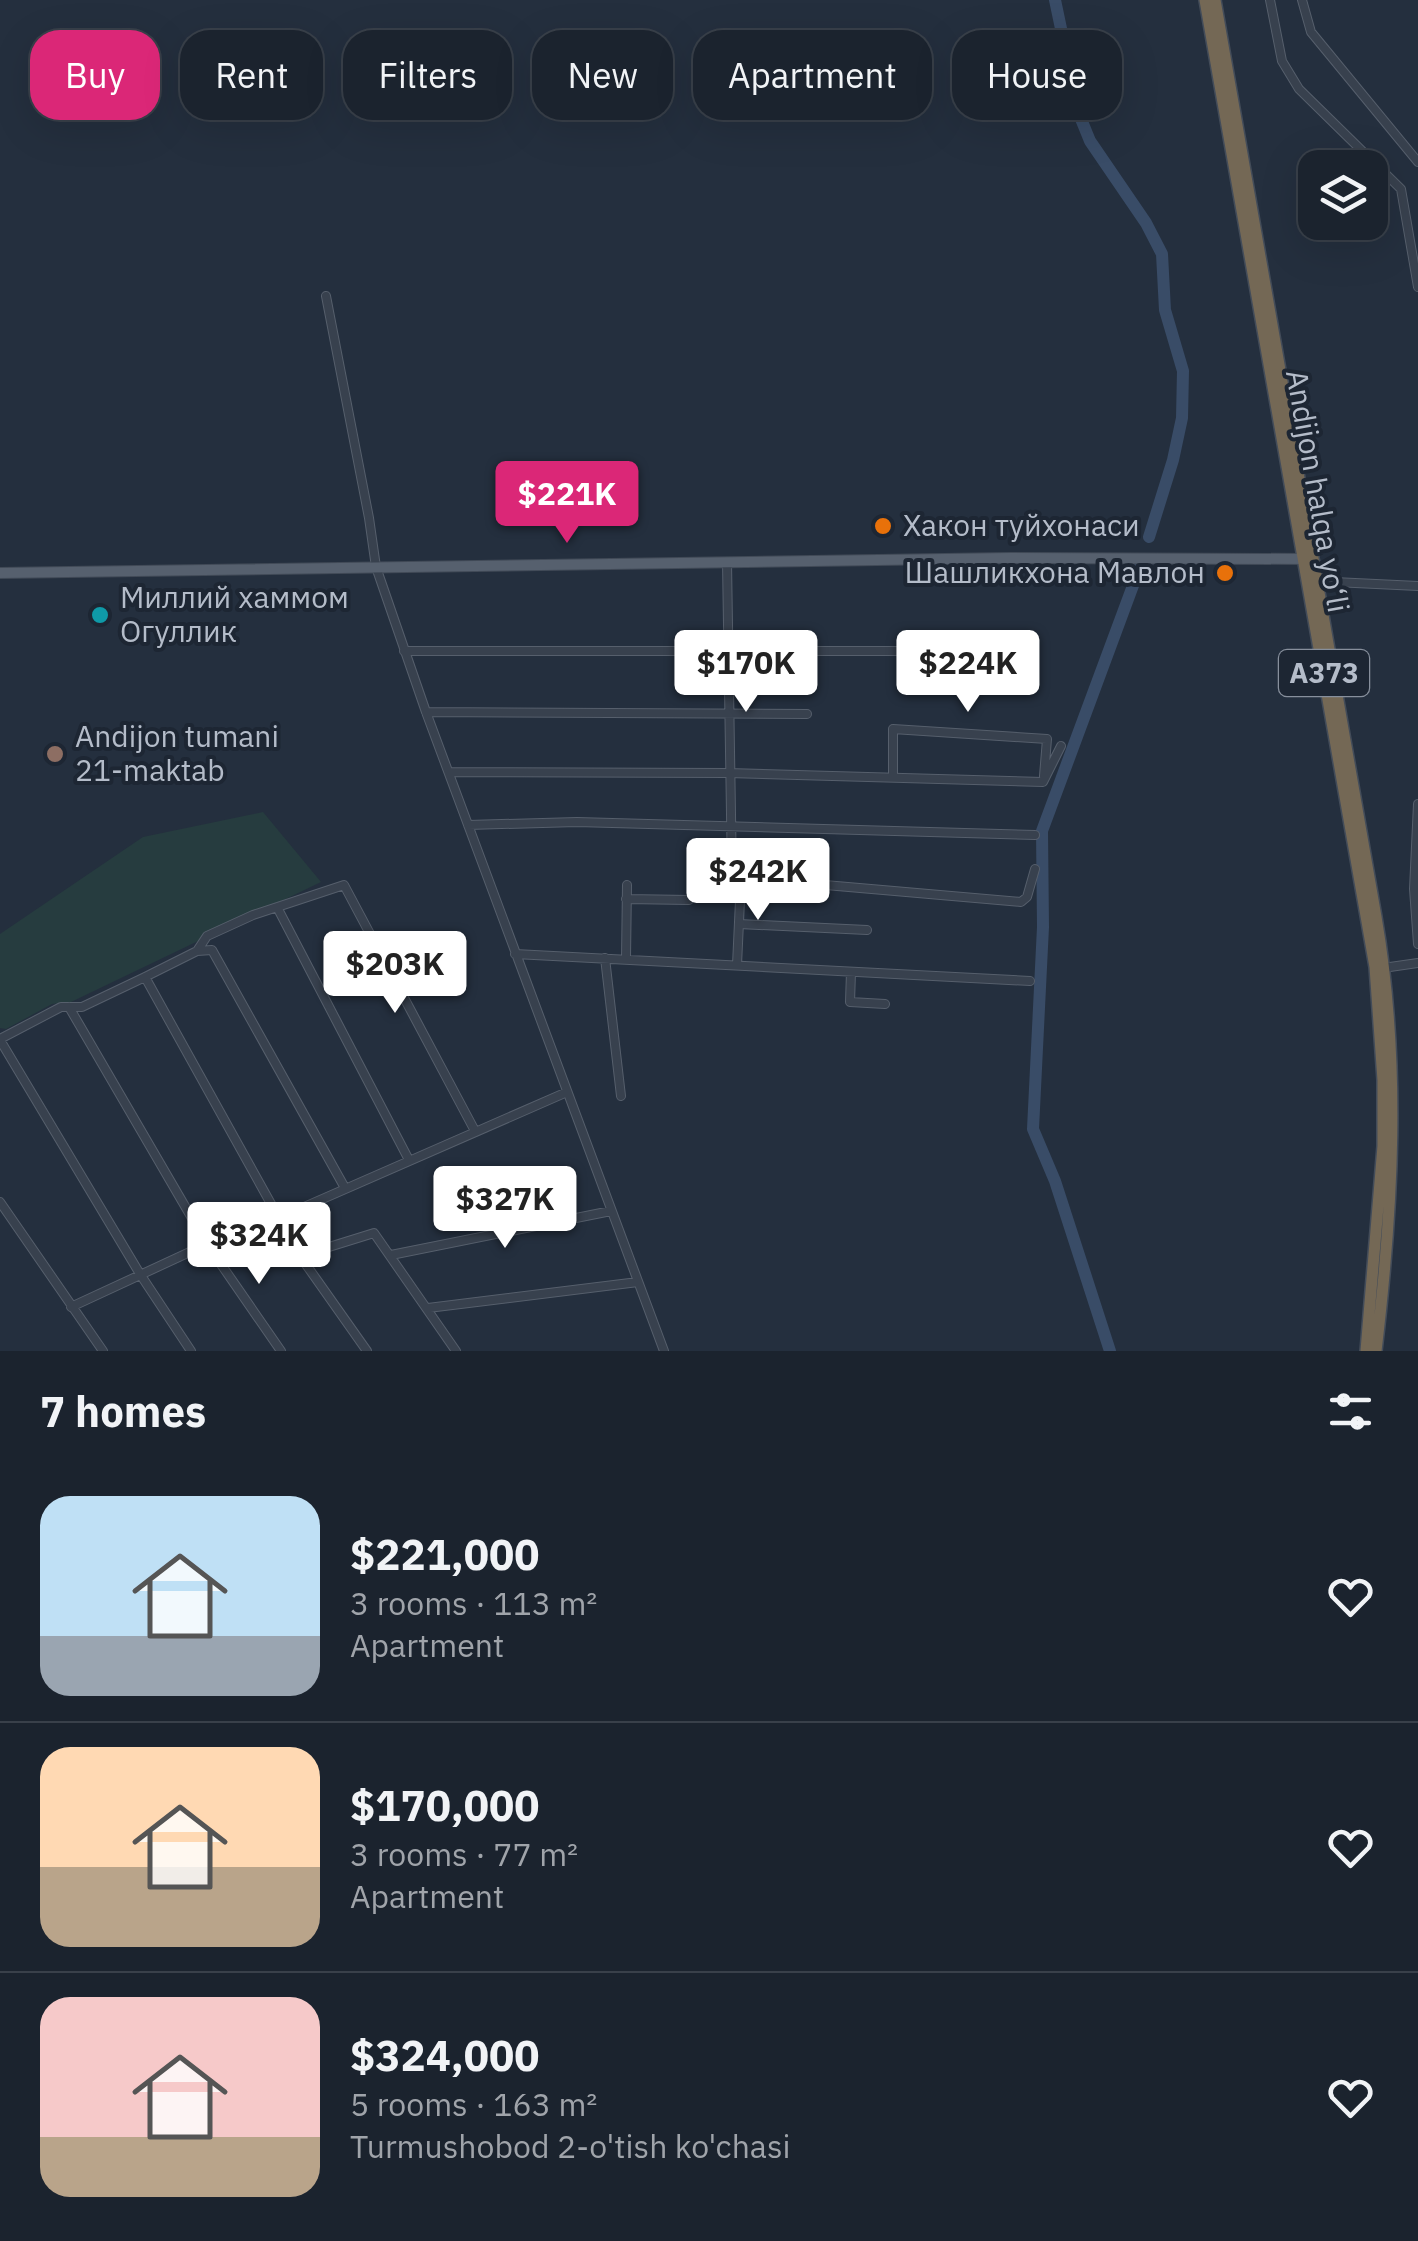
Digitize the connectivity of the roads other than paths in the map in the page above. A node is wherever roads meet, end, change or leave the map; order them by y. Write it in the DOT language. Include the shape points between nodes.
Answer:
graph roads {
  1 [pos="1205,0"];
  2 [pos="1214,0"];
  3 [pos="1270,0"];
  4 [pos="1302,0"];
  5 [pos="1418,162"];
  6 [pos="1418,288"];
  7 [pos="326,296"];
  8 [pos="1308,559"];
  9 [pos="727,562"];
  10 [pos="376,567"];
  11 [pos="0,573"];
  12 [pos="1312,581"];
  13 [pos="1418,586"];
  14 [pos="404,651"];
  15 [pos="914,651"];
  16 [pos="729,652"];
  17 [pos="426,712"];
  18 [pos="728,714"];
  19 [pos="807,714"];
  20 [pos="1061,746"];
  21 [pos="449,772"];
  22 [pos="728,773"];
  23 [pos="893,776"];
  24 [pos="1044,780"];
  25 [pos="1418,804"];
  26 [pos="468,825"];
  27 [pos="729,826"];
  28 [pos="1035,835"];
  29 [pos="1035,869"];
  30 [pos="741,879"];
  31 [pos="626,885"];
  32 [pos="626,900"];
  33 [pos="688,900"];
  34 [pos="278,909"];
  35 [pos="739,924"];
  36 [pos="867,930"];
  37 [pos="1418,944"];
  38 [pos="197,951"];
  39 [pos="515,954"];
  40 [pos="605,958"];
  41 [pos="626,958"];
  42 [pos="1418,963"];
  43 [pos="737,966"];
  44 [pos="1383,968"];
  45 [pos="851,972"];
  46 [pos="145,977"];
  47 [pos="1030,981"];
  48 [pos="885,1004"];
  49 [pos="69,1008"];
  50 [pos="0,1039"];
  51 [pos="568,1092"];
  52 [pos="620,1096"];
  53 [pos="475,1131"];
  54 [pos="409,1160"];
  55 [pos="344,1188"];
  56 [pos="0,1202"];
  57 [pos="611,1211"];
  58 [pos="278,1218"];
  59 [pos="207,1244"];
  60 [pos="391,1255"];
  61 [pos="300,1256"];
  62 [pos="140,1274"];
  63 [pos="638,1282"];
  64 [pos="71,1307"];
  65 [pos="428,1308"];
  66 [pos="103,1351"];
  67 [pos="191,1351"];
  68 [pos="281,1351"];
  69 [pos="367,1351"];
  70 [pos="456,1351"];
  71 [pos="664,1351"];
  72 [pos="1366,1351"];
  73 [pos="1376,1351"];
  1 -- 8 [label="highway, Andijon halqa yo‘li / A373"];
  2 -- 8 [label="highway, Andijon halqa yo‘li / A373"];
  3 -- 6 [label="street" via="1282,62 1299,89 1401,189"];
  4 -- 5 [label="street" via="1311,32"];
  7 -- 10 [label="street"];
  8 -- 9 [label="main road"];
  8 -- 12 [label="highway, Andijon halqa yo‘li / A373"];
  9 -- 10 [label="main road"];
  9 -- 16 [label="street"];
  10 -- 11 [label="main road"];
  10 -- 14 [label="street"];
  12 -- 13 [label="street"];
  12 -- 44 [label="highway, Andijon halqa yo‘li / A373"];
  12 -- 72 [label="highway, Andijon halqa yo‘li / A373" via="1380,1039 1383,1146"];
  14 -- 16 [label="street"];
  14 -- 17 [label="street"];
  15 -- 16 [label="street"];
  16 -- 18 [label="street"];
  17 -- 18 [label="street"];
  17 -- 21 [label="street"];
  18 -- 19 [label="street"];
  18 -- 22 [label="street"];
  20 -- 24 [label="street"];
  21 -- 22 [label="street"];
  21 -- 26 [label="street"];
  22 -- 23 [label="street"];
  22 -- 27 [label="street"];
  23 -- 24 [label="street"];
  23 -- 24 [label="street" via="893,729 1046,738"];
  25 -- 37 [label="street"];
  26 -- 27 [label="street"];
  26 -- 39 [label="street"];
  27 -- 28 [label="street"];
  27 -- 30 [label="street" via="729,872"];
  29 -- 30 [label="street" via="1028,897 1020,902"];
  30 -- 35 [label="street"];
  31 -- 32 [label="street"];
  32 -- 33 [label="street"];
  32 -- 41 [label="street"];
  34 -- 38 [label="street" via="208,936"];
  34 -- 53 [label="street" via="344,885"];
  34 -- 54 [label="street"];
  35 -- 36 [label="street"];
  35 -- 43 [label="street"];
  38 -- 46 [label="street"];
  38 -- 55 [label="street" via="212,950"];
  39 -- 40 [label="street"];
  39 -- 51 [label="street"];
  40 -- 41 [label="street"];
  40 -- 52 [label="street"];
  41 -- 43 [label="street"];
  42 -- 44 [label="street"];
  43 -- 45 [label="street"];
  44 -- 73 [label="highway, Andijon halqa yo‘li / A373" via="1392,1155"];
  45 -- 47 [label="street"];
  45 -- 48 [label="street" via="850,1002"];
  46 -- 49 [label="street"];
  46 -- 58 [label="street"];
  49 -- 50 [label="street"];
  49 -- 59 [label="street"];
  50 -- 62 [label="street"];
  51 -- 53 [label="street"];
  51 -- 57 [label="street"];
  53 -- 54 [label="street"];
  54 -- 55 [label="street"];
  55 -- 58 [label="street"];
  56 -- 64 [label="street"];
  57 -- 60 [label="street"];
  57 -- 63 [label="street"];
  58 -- 59 [label="street"];
  58 -- 61 [label="street"];
  59 -- 62 [label="street"];
  59 -- 68 [label="street"];
  60 -- 61 [label="street" via="371,1233"];
  60 -- 65 [label="street"];
  61 -- 69 [label="street"];
  62 -- 64 [label="street"];
  62 -- 67 [label="street"];
  63 -- 65 [label="street"];
  63 -- 71 [label="street"];
  64 -- 66 [label="street"];
  65 -- 70 [label="street"];
}
